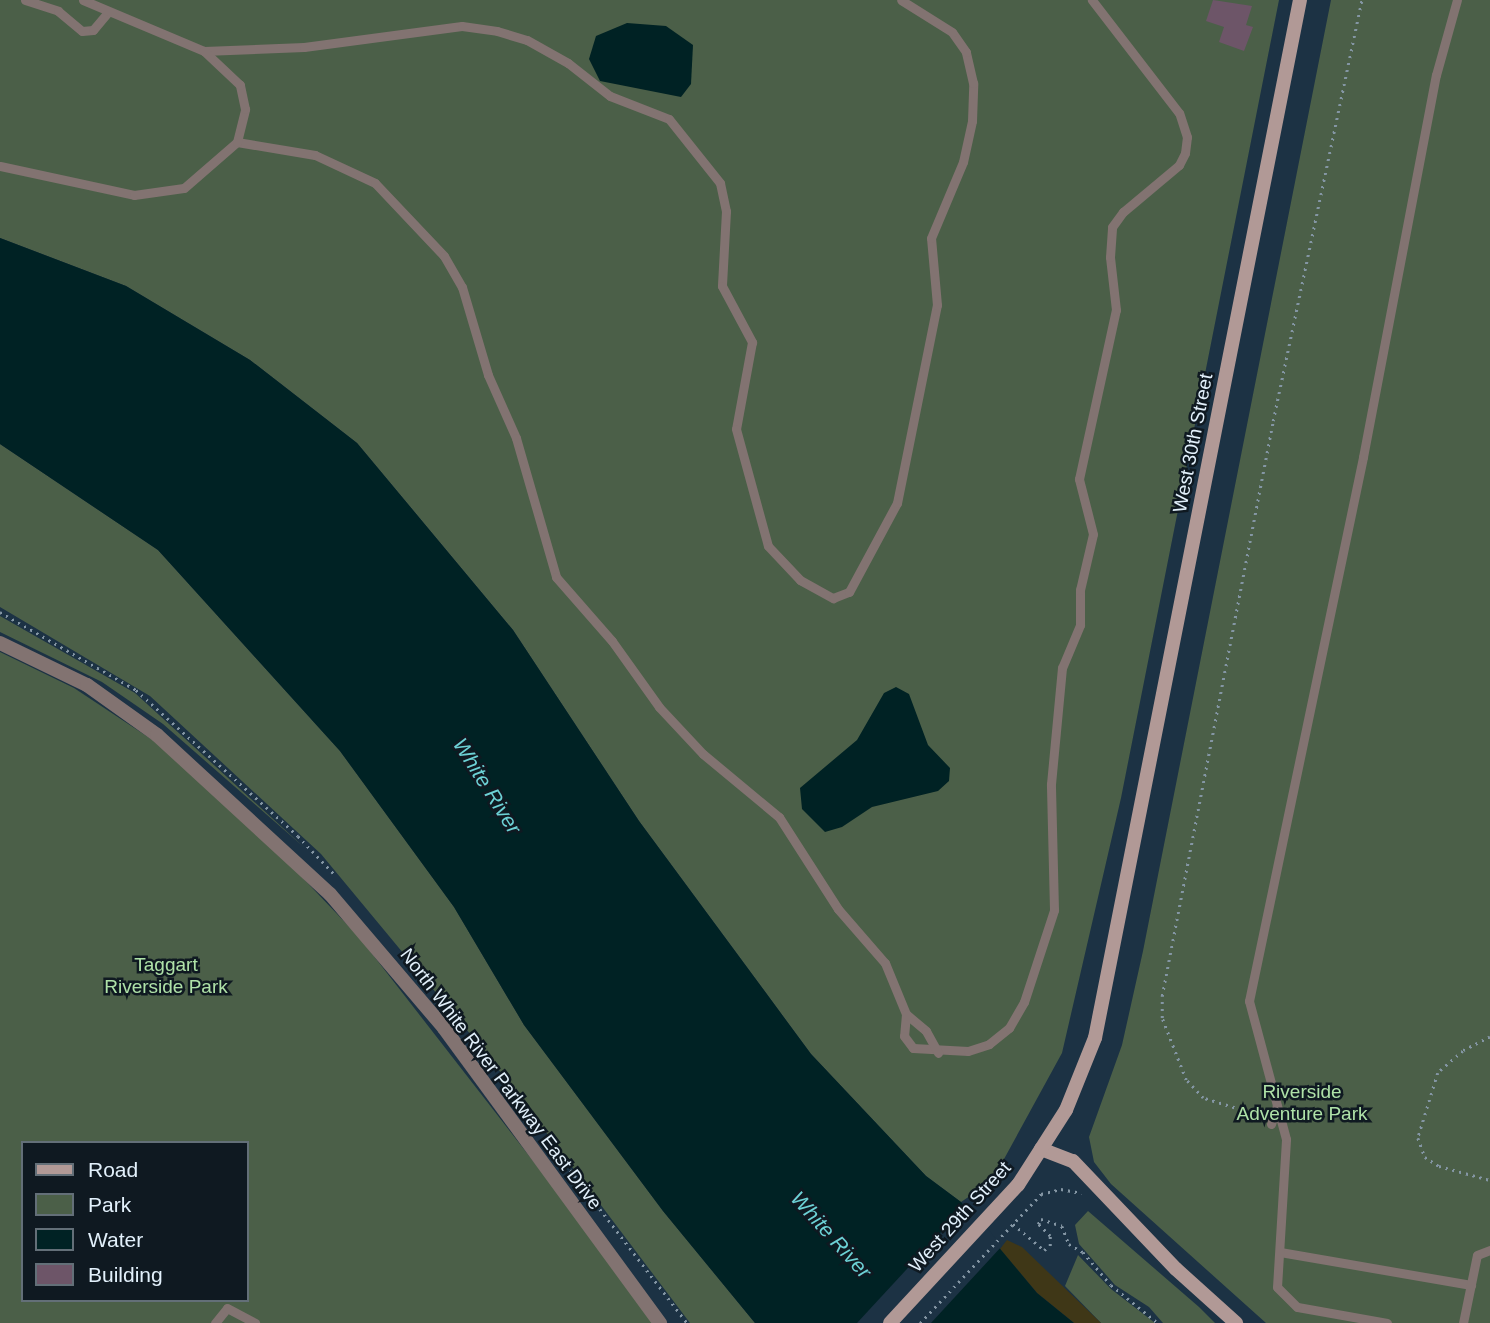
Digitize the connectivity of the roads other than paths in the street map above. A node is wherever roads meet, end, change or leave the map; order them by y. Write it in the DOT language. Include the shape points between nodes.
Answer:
graph roads {
  1 [pos="25,0"];
  2 [pos="83,0"];
  3 [pos="901,0"];
  4 [pos="1092,0"];
  5 [pos="1300,0"];
  6 [pos="1457,0"];
  7 [pos="108,12"];
  8 [pos="205,51"];
  9 [pos="237,142"];
  10 [pos="0,166"];
  11 [pos="0,643"];
  12 [pos="1125,893"];
  13 [pos="906,1014"];
  14 [pos="938,1053"];
  15 [pos="1277,1104"];
  16 [pos="1271,1124"];
  17 [pos="1041,1149"];
  18 [pos="1490,1250"];
  19 [pos="1280,1252"];
  20 [pos="1471,1285"];
  21 [pos="215,1323"];
  22 [pos="254,1323"];
  23 [pos="660,1323"];
  24 [pos="890,1323"];
  25 [pos="1236,1323"];
  26 [pos="1388,1323"];
  27 [pos="1464,1323"];
  1 -- 7 [label="lane" via="58,11 82,31 93,30"];
  2 -- 7 [label="lane"];
  3 -- 8 [label="lane" via="952,32 966,52 973,83 972,121 963,162 931,238 937,305 897,503 849,592 833,598 800,580 768,546 736,429 752,342 722,286 726,211 720,183 669,119 610,96 568,63 527,40 497,31 462,26 303,47"];
  4 -- 14 [label="lane" via="1124,47 1159,83 1179,113 1187,137 1179,165 1123,212 1112,227 1116,310 1079,480 1093,534 1080,590 1080,625 1062,668 1051,783 1054,910 1024,1002 1009,1028 989,1044"];
  5 -- 12 [label="main road, West 30th Street"];
  6 -- 15 [label="lane" via="1436,75 1363,457 1250,980 1249,1001"];
  7 -- 8 [label="lane"];
  8 -- 9 [label="lane" via="240,85 245,109"];
  9 -- 10 [label="lane" via="205,174 184,188 160,194 134,195"];
  9 -- 13 [label="lane" via="315,155 375,183 444,256 462,287 488,375 524,460 556,577 682,733 779,817 838,909 885,963"];
  11 -- 23 [label="street, North White River Parkway East Drive" via="87,685 157,735 330,894 444,1028"];
  12 -- 17 [label="main road, West 29th Street" via="1095,1038 1079,1083"];
  13 -- 14 [label="lane" via="926,1031"];
  13 -- 14 [label="lane" via="904,1036 913,1048"];
  15 -- 16 [label="lane"];
  15 -- 19 [label="lane" via="1286,1139"];
  17 -- 24 [label="main road, West 29th Street" via="999,1207"];
  17 -- 25 [label="main road" via="1073,1161 1176,1269"];
  18 -- 20 [label="lane" via="1477,1255"];
  19 -- 20 [label="lane"];
  19 -- 26 [label="lane" via="1277,1287 1297,1307"];
  20 -- 27 [label="lane"];
  21 -- 22 [label="lane" via="227,1308"];
}
